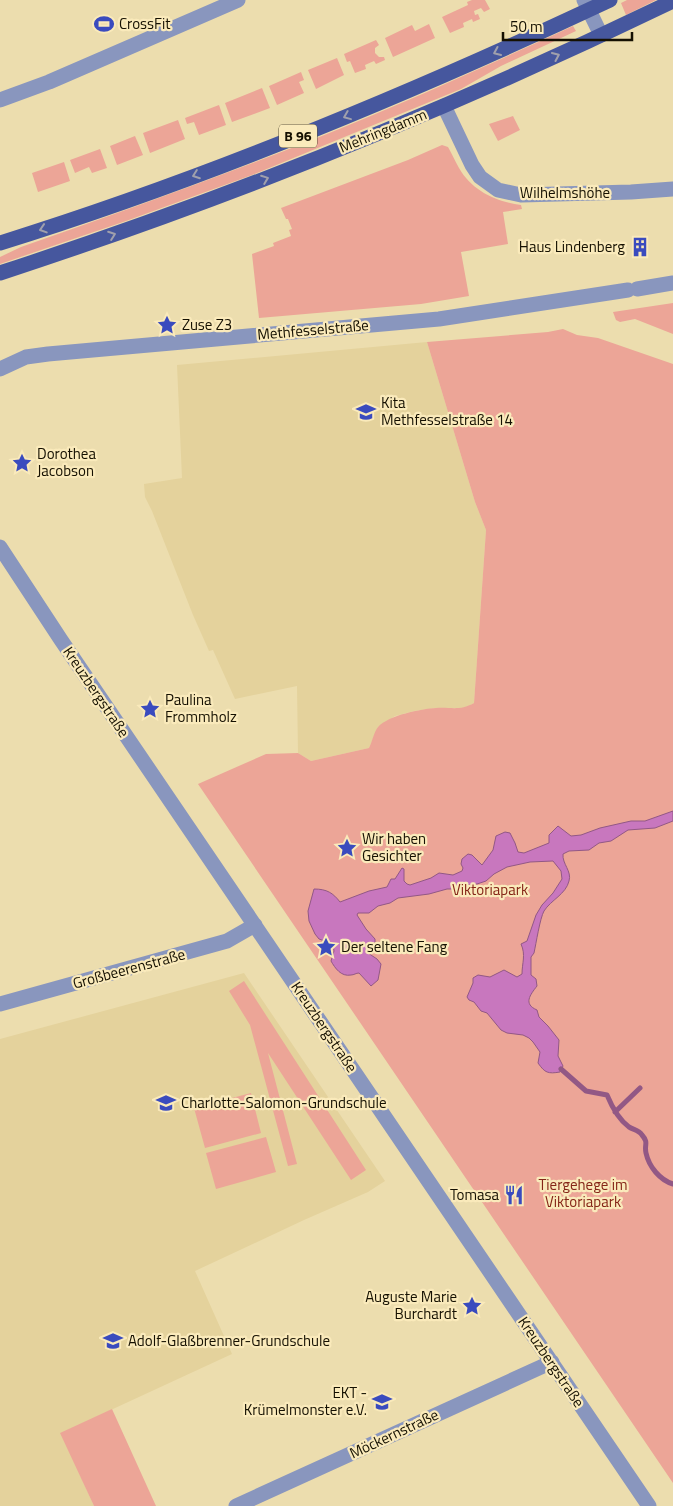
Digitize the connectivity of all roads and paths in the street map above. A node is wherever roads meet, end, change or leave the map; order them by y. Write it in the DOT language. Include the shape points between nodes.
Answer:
graph roads {
  1 [pos="238,0"];
  2 [pos="610,0"];
  3 [pos="673,1"];
  4 [pos="587,5"];
  5 [pos="601,35"];
  6 [pos="0,100"];
  7 [pos="444,106"];
  8 [pos="673,189"];
  9 [pos="0,243"];
  10 [pos="0,273"];
  11 [pos="673,283"];
  12 [pos="0,369"];
  13 [pos="0,546"];
  14 [pos="255,925"];
  15 [pos="0,1004"];
  16 [pos="552,1362"];
  17 [pos="236,1506"];
  18 [pos="649,1506"];
  1 -- 6 [label="street"];
  2 -- 4 [label="main road, Mehringdamm / B 96"];
  3 -- 5 [label="main road, Mehringdamm / B 96"];
  4 -- 5 [label="street"];
  4 -- 9 [label="main road, Mehringdamm / B 96, one-way" via="453,72 274,145"];
  7 -- 5 [label="main road, Mehringdamm / B 96, one-way"];
  7 -- 8 [label="street, Wilhelmshöhe" via="472,166 480,177 498,190 521,195"];
  10 -- 7 [label="main road, Mehringdamm / B 96, one-way" via="220,196"];
  11 -- 12 [label="street, Methfesselstraße" via="439,319 48,354 26,357"];
  13 -- 14 [label="street, Kreuzbergstraße"];
  14 -- 15 [label="street, Großbeerenstraße" via="227,941"];
  14 -- 16 [label="street, Kreuzbergstraße"];
  16 -- 17 [label="street, Möckernstraße"];
  16 -- 18 [label="street, Kreuzbergstraße"];
}
